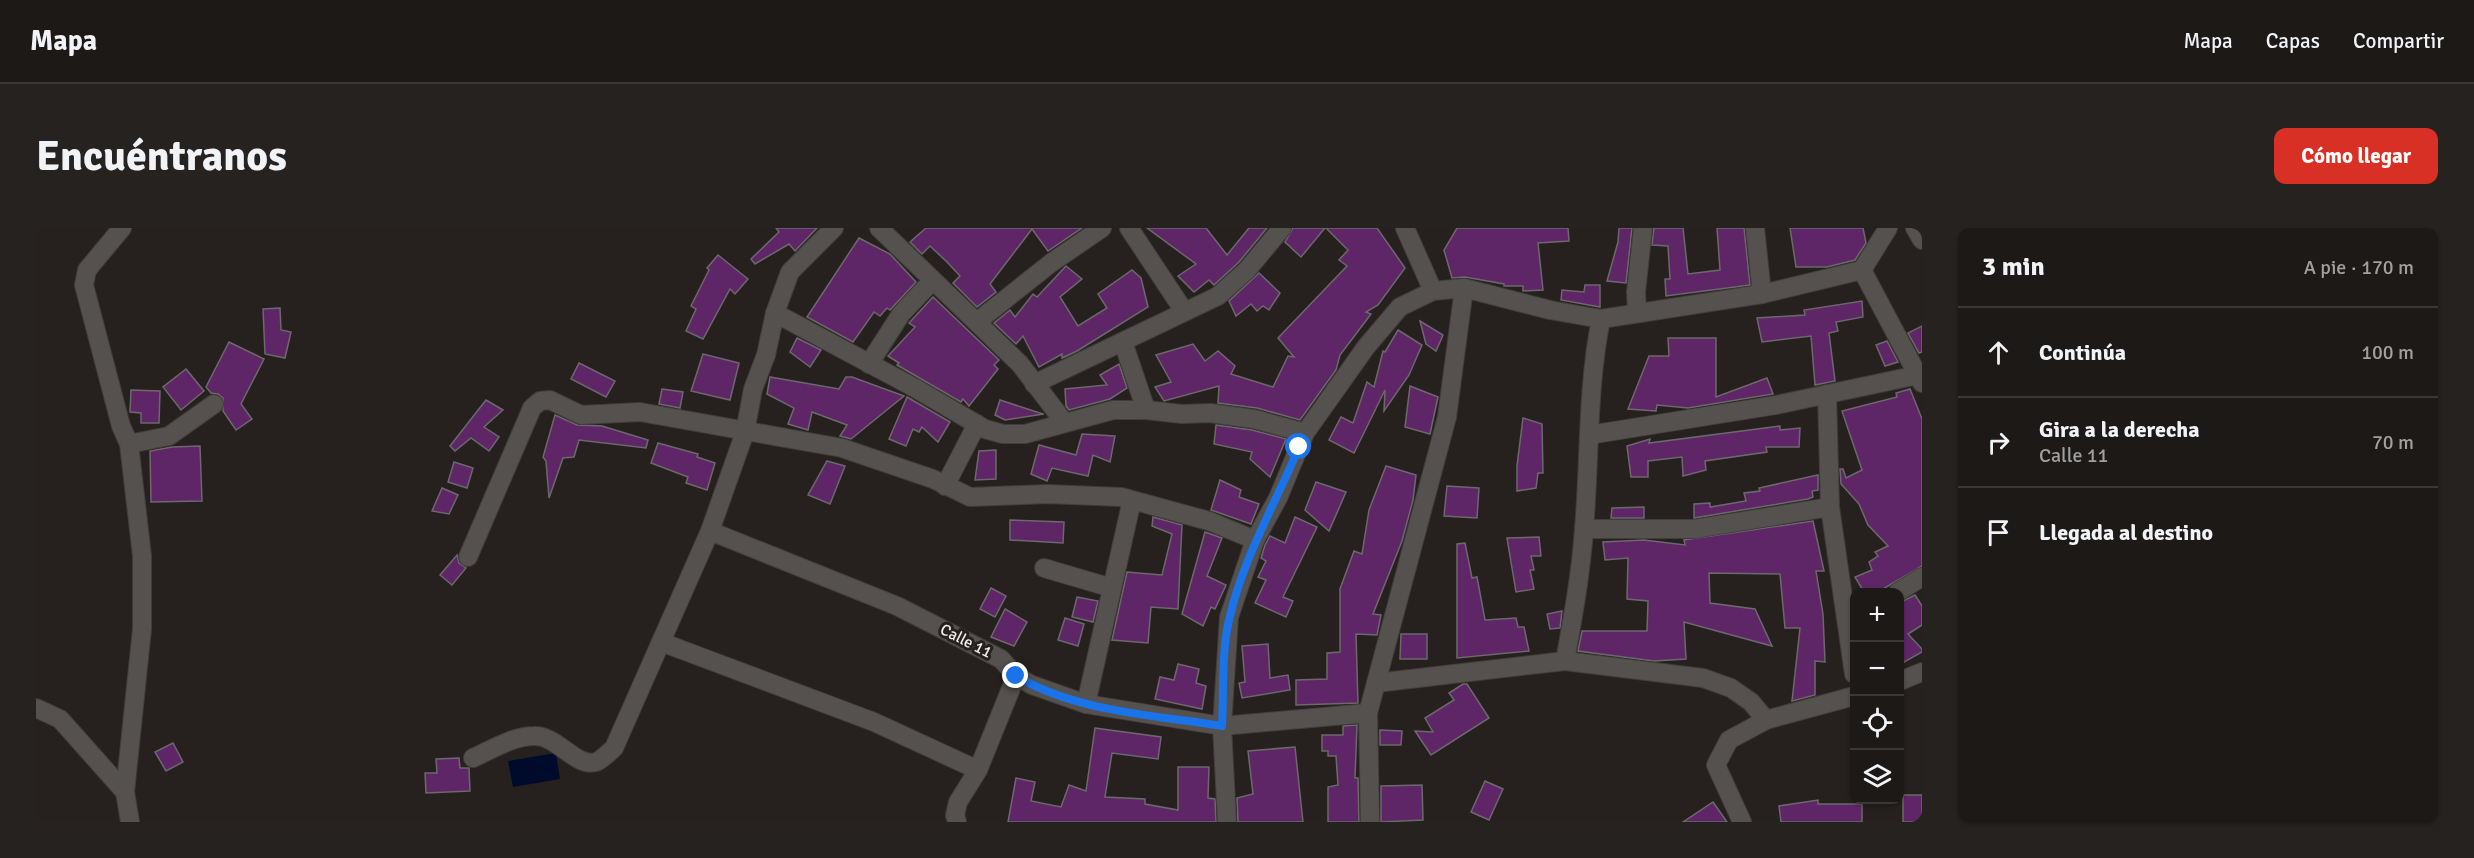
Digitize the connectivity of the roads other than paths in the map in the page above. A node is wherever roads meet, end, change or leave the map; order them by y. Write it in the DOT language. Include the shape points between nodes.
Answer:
graph roads {
  1 [pos="122,228"];
  2 [pos="834,228"];
  3 [pos="879,228"];
  4 [pos="1102,228"];
  5 [pos="1129,228"];
  6 [pos="1282,228"];
  7 [pos="1406,228"];
  8 [pos="1643,228"];
  9 [pos="1755,228"];
  10 [pos="1888,228"];
  11 [pos="1915,228"];
  12 [pos="1922,240"];
  13 [pos="1862,270"];
  14 [pos="932,281"];
  15 [pos="1464,288"];
  16 [pos="1433,291"];
  17 [pos="1762,294"];
  18 [pos="1184,311"];
  19 [pos="775,313"];
  20 [pos="1637,313"];
  21 [pos="1601,319"];
  22 [pos="978,321"];
  23 [pos="1123,342"];
  24 [pos="869,364"];
  25 [pos="1920,379"];
  26 [pos="1034,384"];
  27 [pos="1827,394"];
  28 [pos="214,404"];
  29 [pos="1146,410"];
  30 [pos="1064,422"];
  31 [pos="977,424"];
  32 [pos="745,432"];
  33 [pos="1305,433"];
  34 [pos="1589,435"];
  35 [pos="129,444"];
  36 [pos="945,486"];
  37 [pos="1132,500"];
  38 [pos="1830,507"];
  39 [pos="1584,529"];
  40 [pos="710,531"];
  41 [pos="1254,540"];
  42 [pos="468,557"];
  43 [pos="1044,568"];
  44 [pos="1922,577"];
  45 [pos="1112,588"];
  46 [pos="1904,588"];
  47 [pos="1850,617"];
  48 [pos="661,642"];
  49 [pos="1565,661"];
  50 [pos="1922,672"];
  51 [pos="1016,676"];
  52 [pos="1904,679"];
  53 [pos="1376,683"];
  54 [pos="1850,697"];
  55 [pos="1086,704"];
  56 [pos="36,708"];
  57 [pos="1368,713"];
  58 [pos="1766,720"];
  59 [pos="1222,726"];
  60 [pos="473,758"];
  61 [pos="978,770"];
  62 [pos="125,792"];
  63 [pos="130,822"];
  64 [pos="957,822"];
  65 [pos="1227,822"];
  66 [pos="1370,822"];
  67 [pos="1742,822"];
  1 -- 35 [label="street" via="87,270 84,285"];
  2 -- 19 [label="street" via="790,273"];
  3 -- 14 [label="street"];
  4 -- 22 [label="street"];
  5 -- 18 [label="street"];
  6 -- 18 [label="street" via="1247,270 1218,296"];
  7 -- 16 [label="street"];
  8 -- 20 [label="street"];
  9 -- 17 [label="street"];
  10 -- 13 [label="street"];
  11 -- 12 [label="street"];
  13 -- 17 [label="street"];
  13 -- 25 [label="street"];
  14 -- 22 [label="street"];
  14 -- 24 [label="street" via="901,314"];
  15 -- 16 [label="street"];
  15 -- 21 [label="street"];
  15 -- 53 [label="street" via="1447,417"];
  16 -- 33 [label="street" via="1400,307 1366,347"];
  17 -- 20 [label="street"];
  18 -- 23 [label="street"];
  19 -- 24 [label="street"];
  19 -- 32 [label="street"];
  20 -- 21 [label="street"];
  21 -- 34 [label="street"];
  22 -- 26 [label="street"];
  23 -- 26 [label="street"];
  23 -- 29 [label="street"];
  24 -- 31 [label="street"];
  25 -- 27 [label="street"];
  26 -- 30 [label="street"];
  27 -- 34 [label="street"];
  27 -- 38 [label="street"];
  28 -- 35 [label="street" via="169,436"];
  29 -- 30 [label="street" via="1113,411"];
  29 -- 33 [label="street" via="1210,412"];
  30 -- 31 [label="street" via="1025,434 1004,434"];
  31 -- 36 [label="street"];
  32 -- 36 [label="street" via="842,447"];
  32 -- 40 [label="street"];
  32 -- 42 [label="street" via="631,411 581,415 550,400 540,401 532,408"];
  33 -- 41 [label="street" via="1278,498"];
  34 -- 39 [label="street"];
  35 -- 62 [label="street" via="142,556 142,629"];
  36 -- 37 [label="street" via="970,497 1047,494"];
  37 -- 41 [label="street" via="1209,521"];
  37 -- 45 [label="street"];
  38 -- 39 [label="street" via="1694,529"];
  38 -- 47 [label="street"];
  39 -- 49 [label="street"];
  40 -- 48 [label="street"];
  40 -- 51 [label="street, Calle 11" via="897,606 1001,659"];
  41 -- 59 [label="street" via="1229,617"];
  43 -- 45 [label="street"];
  44 -- 46 [label="street"];
  45 -- 55 [label="street"];
  48 -- 60 [label="street" via="620,739 597,762 580,760 552,739 535,735"];
  48 -- 61 [label="street" via="874,722"];
  49 -- 53 [label="street"];
  49 -- 58 [label="street" via="1703,678 1731,688 1751,702"];
  50 -- 52 [label="street"];
  51 -- 55 [label="street, Calle 11"];
  51 -- 61 [label="street"];
  53 -- 57 [label="street"];
  54 -- 58 [label="street"];
  55 -- 59 [label="street, Calle 11"];
  56 -- 62 [label="street" via="60,719"];
  57 -- 59 [label="street, Calle 11"];
  57 -- 66 [label="street"];
  58 -- 67 [label="street" via="1729,740 1716,765"];
  59 -- 65 [label="street"];
  61 -- 64 [label="street" via="958,802"];
  62 -- 63 [label="street"];
}
